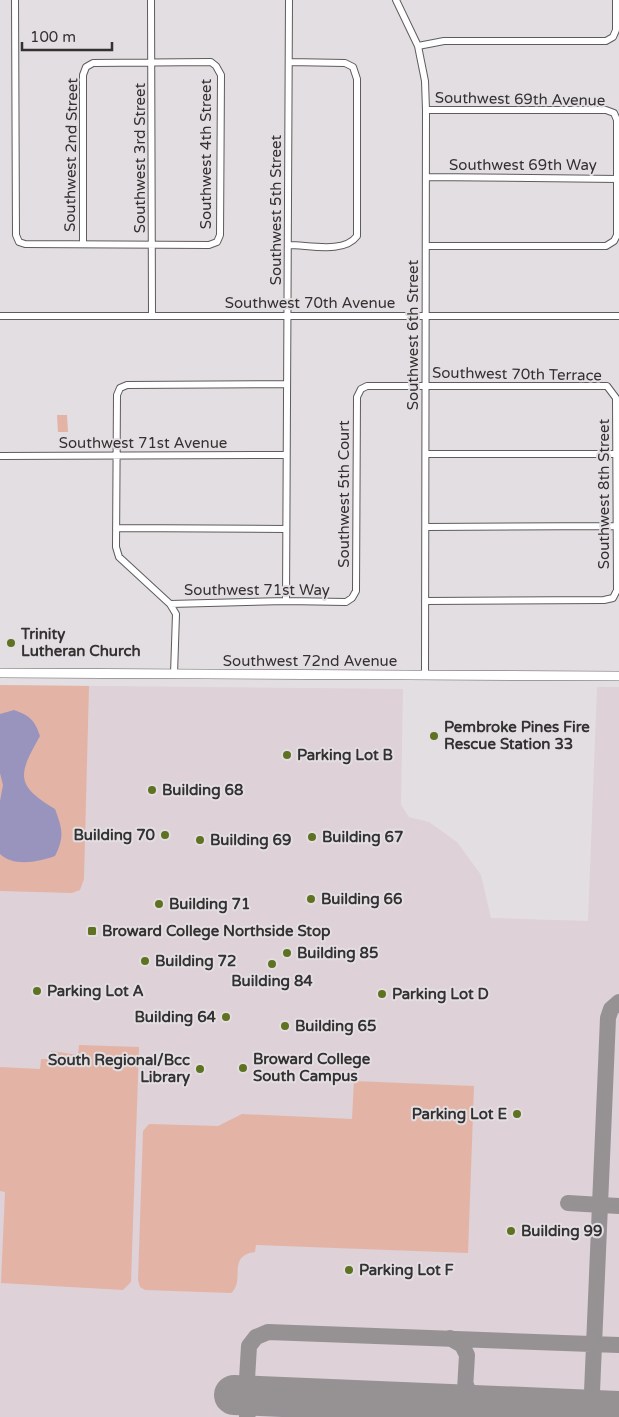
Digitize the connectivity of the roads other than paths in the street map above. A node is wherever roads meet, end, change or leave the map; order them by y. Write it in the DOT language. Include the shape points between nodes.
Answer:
graph roads {
  1 [pos="15,0"];
  2 [pos="151,0"];
  3 [pos="289,0"];
  4 [pos="396,0"];
  5 [pos="616,0"];
  6 [pos="418,46"];
  7 [pos="290,62"];
  8 [pos="152,63"];
  9 [pos="426,110"];
  10 [pos="426,177"];
  11 [pos="618,179"];
  12 [pos="83,244"];
  13 [pos="152,245"];
  14 [pos="289,245"];
  15 [pos="426,246"];
  16 [pos="152,315"];
  17 [pos="0,316"];
  18 [pos="288,316"];
  19 [pos="426,316"];
  20 [pos="619,316"];
  21 [pos="287,384"];
  22 [pos="425,385"];
  23 [pos="361,389"];
  24 [pos="613,391"];
  25 [pos="116,454"];
  26 [pos="426,454"];
  27 [pos="618,454"];
  28 [pos="286,455"];
  29 [pos="0,456"];
  30 [pos="616,526"];
  31 [pos="426,527"];
  32 [pos="116,528"];
  33 [pos="286,529"];
  34 [pos="352,598"];
  35 [pos="286,601"];
  36 [pos="425,601"];
  37 [pos="170,604"];
  38 [pos="0,673"];
  39 [pos="174,674"];
  40 [pos="425,676"];
  41 [pos="619,676"];
  1 -- 12 [label="street" via="16,234 19,242 24,244"];
  2 -- 8 [label="street, Southwest 3rd Street"];
  3 -- 7 [label="street, Southwest 5th Street"];
  4 -- 6 [label="street, Southwest 6th Street"];
  5 -- 6 [label="street" via="616,30 606,41 444,41"];
  6 -- 9 [label="street, Southwest 6th Street" via="425,81"];
  7 -- 14 [label="street, Southwest 5th Street"];
  7 -- 14 [label="street" via="344,63 353,67 357,79 357,236 344,246"];
  8 -- 12 [label="street, Southwest 2nd Street" via="93,63 86,67 83,75"];
  8 -- 13 [label="street, Southwest 3rd Street"];
  8 -- 13 [label="street, Southwest 4th Street" via="210,62 221,75 220,235 209,245"];
  9 -- 10 [label="street, Southwest 6th Street"];
  9 -- 11 [label="street, Southwest 69th Avenue" via="606,110 614,113 617,120"];
  10 -- 11 [label="street, Southwest 69th Way"];
  10 -- 15 [label="street, Southwest 6th Street"];
  11 -- 15 [label="street" via="617,235 606,246"];
  12 -- 13 [label="street"];
  13 -- 16 [label="street, Southwest 3rd Street"];
  14 -- 18 [label="street, Southwest 5th Street"];
  15 -- 19 [label="street, Southwest 6th Street"];
  16 -- 17 [label="street, Southwest 70th Avenue"];
  16 -- 18 [label="street, Southwest 70th Avenue"];
  18 -- 19 [label="street, Southwest 70th Avenue"];
  18 -- 21 [label="street, Southwest 5th Street"];
  19 -- 20 [label="street, Southwest 70th Avenue"];
  19 -- 22 [label="street, Southwest 6th Street"];
  21 -- 25 [label="street, Southwest 71st Way" via="127,385 120,388 117,395"];
  21 -- 28 [label="street, Southwest 5th Street"];
  22 -- 23 [label="street, Southwest 70th Terrace" via="367,386"];
  22 -- 24 [label="street, Southwest 70th Terrace" via="607,386"];
  22 -- 26 [label="street, Southwest 6th Street"];
  23 -- 34 [label="street, Southwest 5th Court" via="357,397 356,591"];
  24 -- 27 [label="street, Southwest 8th Street"];
  25 -- 28 [label="street, Southwest 71st Avenue"];
  25 -- 29 [label="street, Southwest 71st Avenue"];
  25 -- 32 [label="street, Southwest 71st Way"];
  26 -- 27 [label="street"];
  26 -- 31 [label="street, Southwest 6th Street"];
  27 -- 30 [label="street, Southwest 8th Street"];
  28 -- 33 [label="street, Southwest 5th Street"];
  30 -- 31 [label="street"];
  30 -- 36 [label="street, Southwest 8th Street" via="616,590 613,598"];
  31 -- 36 [label="street, Southwest 6th Street"];
  32 -- 33 [label="street"];
  32 -- 37 [label="street, Southwest 71st Way" via="119,557"];
  33 -- 35 [label="street, Southwest 5th Street"];
  34 -- 35 [label="street, Southwest 71st Way" via="346,602"];
  35 -- 37 [label="street, Southwest 71st Way"];
  36 -- 40 [label="street, Southwest 6th Street"];
  37 -- 39 [label="street" via="176,614"];
  38 -- 39 [label="street, Southwest 72nd Avenue"];
  39 -- 40 [label="street, Southwest 72nd Avenue"];
  40 -- 41 [label="street, Southwest 72nd Avenue"];
}
